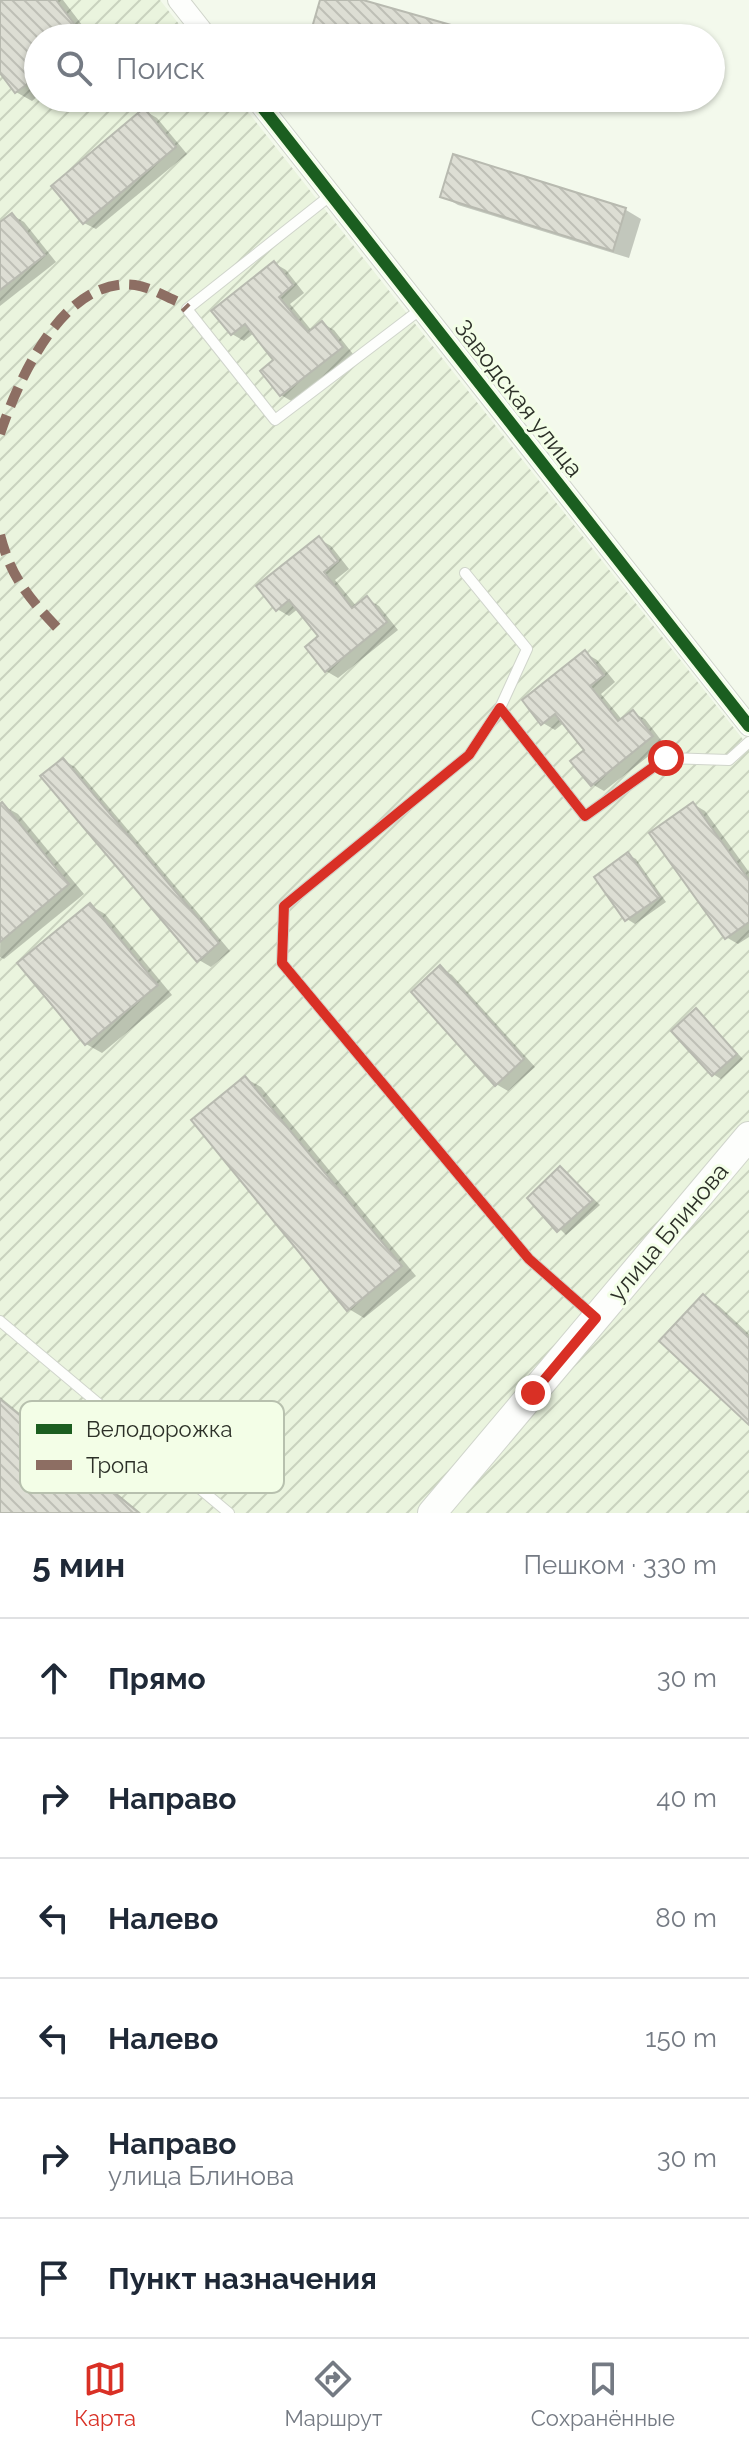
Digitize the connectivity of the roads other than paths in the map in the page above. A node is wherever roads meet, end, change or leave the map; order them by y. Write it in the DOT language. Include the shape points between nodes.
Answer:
graph roads {
  1 [pos="178,0"];
  2 [pos="197,24"];
  3 [pos="266,112"];
  4 [pos="331,195"];
  5 [pos="421,309"];
  6 [pos="465,573"];
  7 [pos="500,708"];
  8 [pos="749,726"];
  9 [pos="749,742"];
  10 [pos="749,1136"];
  11 [pos="596,1318"];
  12 [pos="0,1321"];
  13 [pos="95,1401"];
  14 [pos="205,1493"];
  15 [pos="229,1513"];
  16 [pos="432,1513"];
  1 -- 2 [label="street"];
  3 -- 4 [label="street, Заводская улица"];
  4 -- 5 [label="street, Заводская улица"];
  4 -- 5 [label="lane" via="187,309 275,420"];
  5 -- 8 [label="street, Заводская улица"];
  6 -- 7 [label="lane" via="527,649"];
  7 -- 9 [label="lane" via="585,816 666,758 729,760"];
  7 -- 11 [label="lane" via="469,755 284,906 282,963 529,1259"];
  10 -- 11 [label="main road, улица Блинова"];
  11 -- 16 [label="main road, улица Блинова"];
  12 -- 13 [label="lane"];
  14 -- 15 [label="lane"];
}
